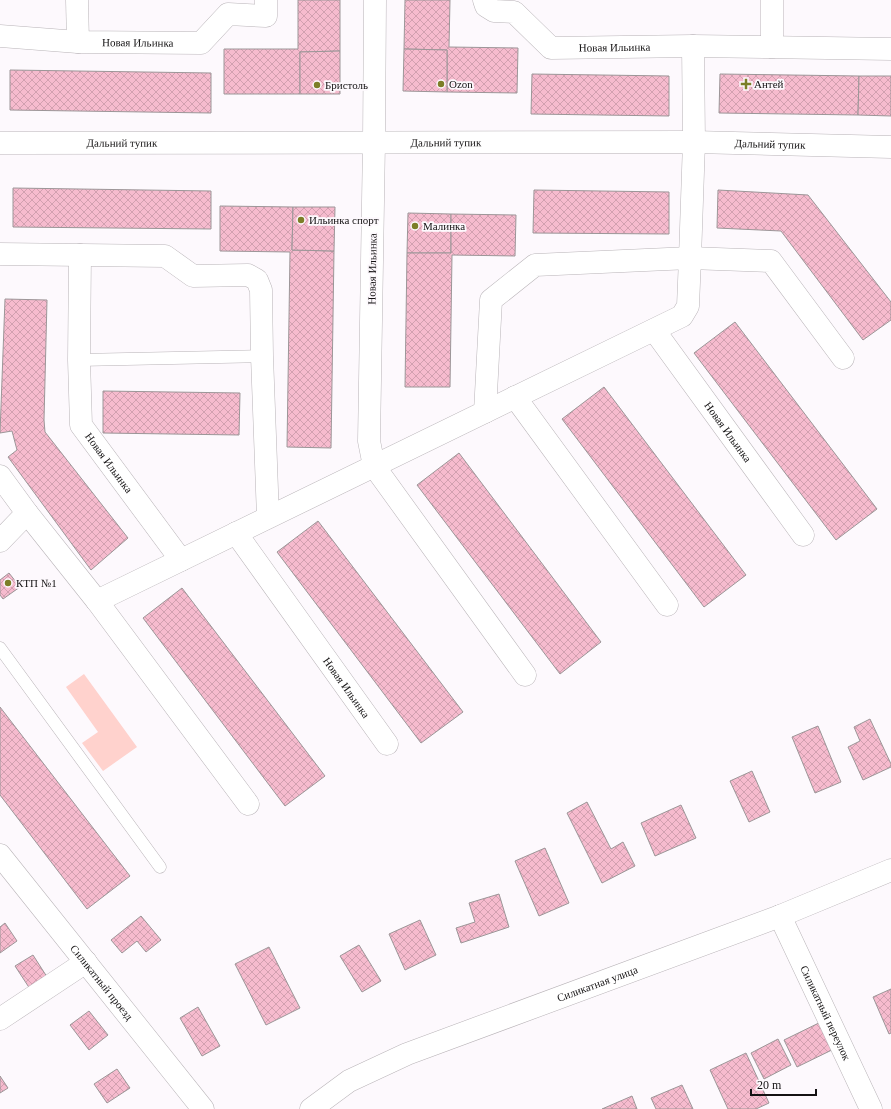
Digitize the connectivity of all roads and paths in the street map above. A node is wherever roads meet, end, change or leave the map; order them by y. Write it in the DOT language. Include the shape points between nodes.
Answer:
graph roads {
  1 [pos="78,0"];
  2 [pos="266,0"];
  3 [pos="375,0"];
  4 [pos="484,0"];
  5 [pos="772,0"];
  6 [pos="0,36"];
  7 [pos="78,42"];
  8 [pos="694,46"];
  9 [pos="772,47"];
  10 [pos="891,49"];
  11 [pos="374,142"];
  12 [pos="694,142"];
  13 [pos="0,143"];
  14 [pos="891,147"];
  15 [pos="0,254"];
  16 [pos="80,255"];
  17 [pos="690,258"];
  18 [pos="654,330"];
  19 [pos="262,356"];
  20 [pos="843,358"];
  21 [pos="79,360"];
  22 [pos="515,398"];
  23 [pos="485,412"];
  24 [pos="374,466"];
  25 [pos="0,476"];
  26 [pos="27,513"];
  27 [pos="268,517"];
  28 [pos="236,533"];
  29 [pos="802,535"];
  30 [pos="0,540"];
  31 [pos="181,560"];
  32 [pos="97,601"];
  33 [pos="667,605"];
  34 [pos="0,648"];
  35 [pos="525,675"];
  36 [pos="387,744"];
  37 [pos="248,804"];
  38 [pos="0,855"];
  39 [pos="160,867"];
  40 [pos="891,870"];
  41 [pos="780,916"];
  42 [pos="86,962"];
  43 [pos="0,1019"];
  44 [pos="203,1109"];
  45 [pos="310,1109"];
  46 [pos="871,1109"];
  1 -- 7 [label="street"];
  2 -- 7 [label="street, Новая Ильинка" via="266,16 228,14 201,43"];
  3 -- 11 [label="street, Новая Ильинка"];
  4 -- 8 [label="street, Новая Ильинка" via="486,6 494,10 514,12 551,48"];
  5 -- 9 [label="street"];
  6 -- 7 [label="street, Новая Ильинка"];
  8 -- 9 [label="street, Новая Ильинка"];
  8 -- 12 [label="street"];
  9 -- 10 [label="street, Новая Ильинка"];
  11 -- 12 [label="street, Дальний тупик"];
  11 -- 13 [label="street, Дальний тупик"];
  11 -- 24 [label="street, Новая Ильинка" via="369,441"];
  12 -- 14 [label="street, Дальний тупик"];
  12 -- 17 [label="street"];
  15 -- 16 [label="street"];
  16 -- 19 [label="street" via="165,256 193,276 248,275 257,280 261,290"];
  16 -- 21 [label="street, Новая Ильинка"];
  17 -- 18 [label="street" via="688,306 682,316"];
  17 -- 20 [label="street" via="771,261"];
  17 -- 23 [label="street" via="535,265 490,300"];
  18 -- 22 [label="street"];
  18 -- 29 [label="street, Новая Ильинка"];
  19 -- 21 [label="lane"];
  19 -- 27 [label="street"];
  21 -- 31 [label="street, Новая Ильинка" via="80,425"];
  22 -- 23 [label="street"];
  22 -- 33 [label="street"];
  23 -- 24 [label="street"];
  24 -- 27 [label="street"];
  24 -- 35 [label="street, Новая Ильинка"];
  25 -- 26 [label="street"];
  26 -- 30 [label="street"];
  26 -- 32 [label="street"];
  27 -- 28 [label="street"];
  28 -- 31 [label="street"];
  28 -- 36 [label="street, Новая Ильинка"];
  31 -- 32 [label="street"];
  32 -- 37 [label="street"];
  34 -- 39 [label="lane"];
  38 -- 42 [label="street, Силикатный проезд"];
  40 -- 41 [label="street, Силикатная улица"];
  41 -- 45 [label="street, Силикатная улица" via="406,1054 349,1081"];
  41 -- 46 [label="street, Силикатный переулок"];
  42 -- 43 [label="street"];
  42 -- 44 [label="street, Силикатный проезд"];
}
